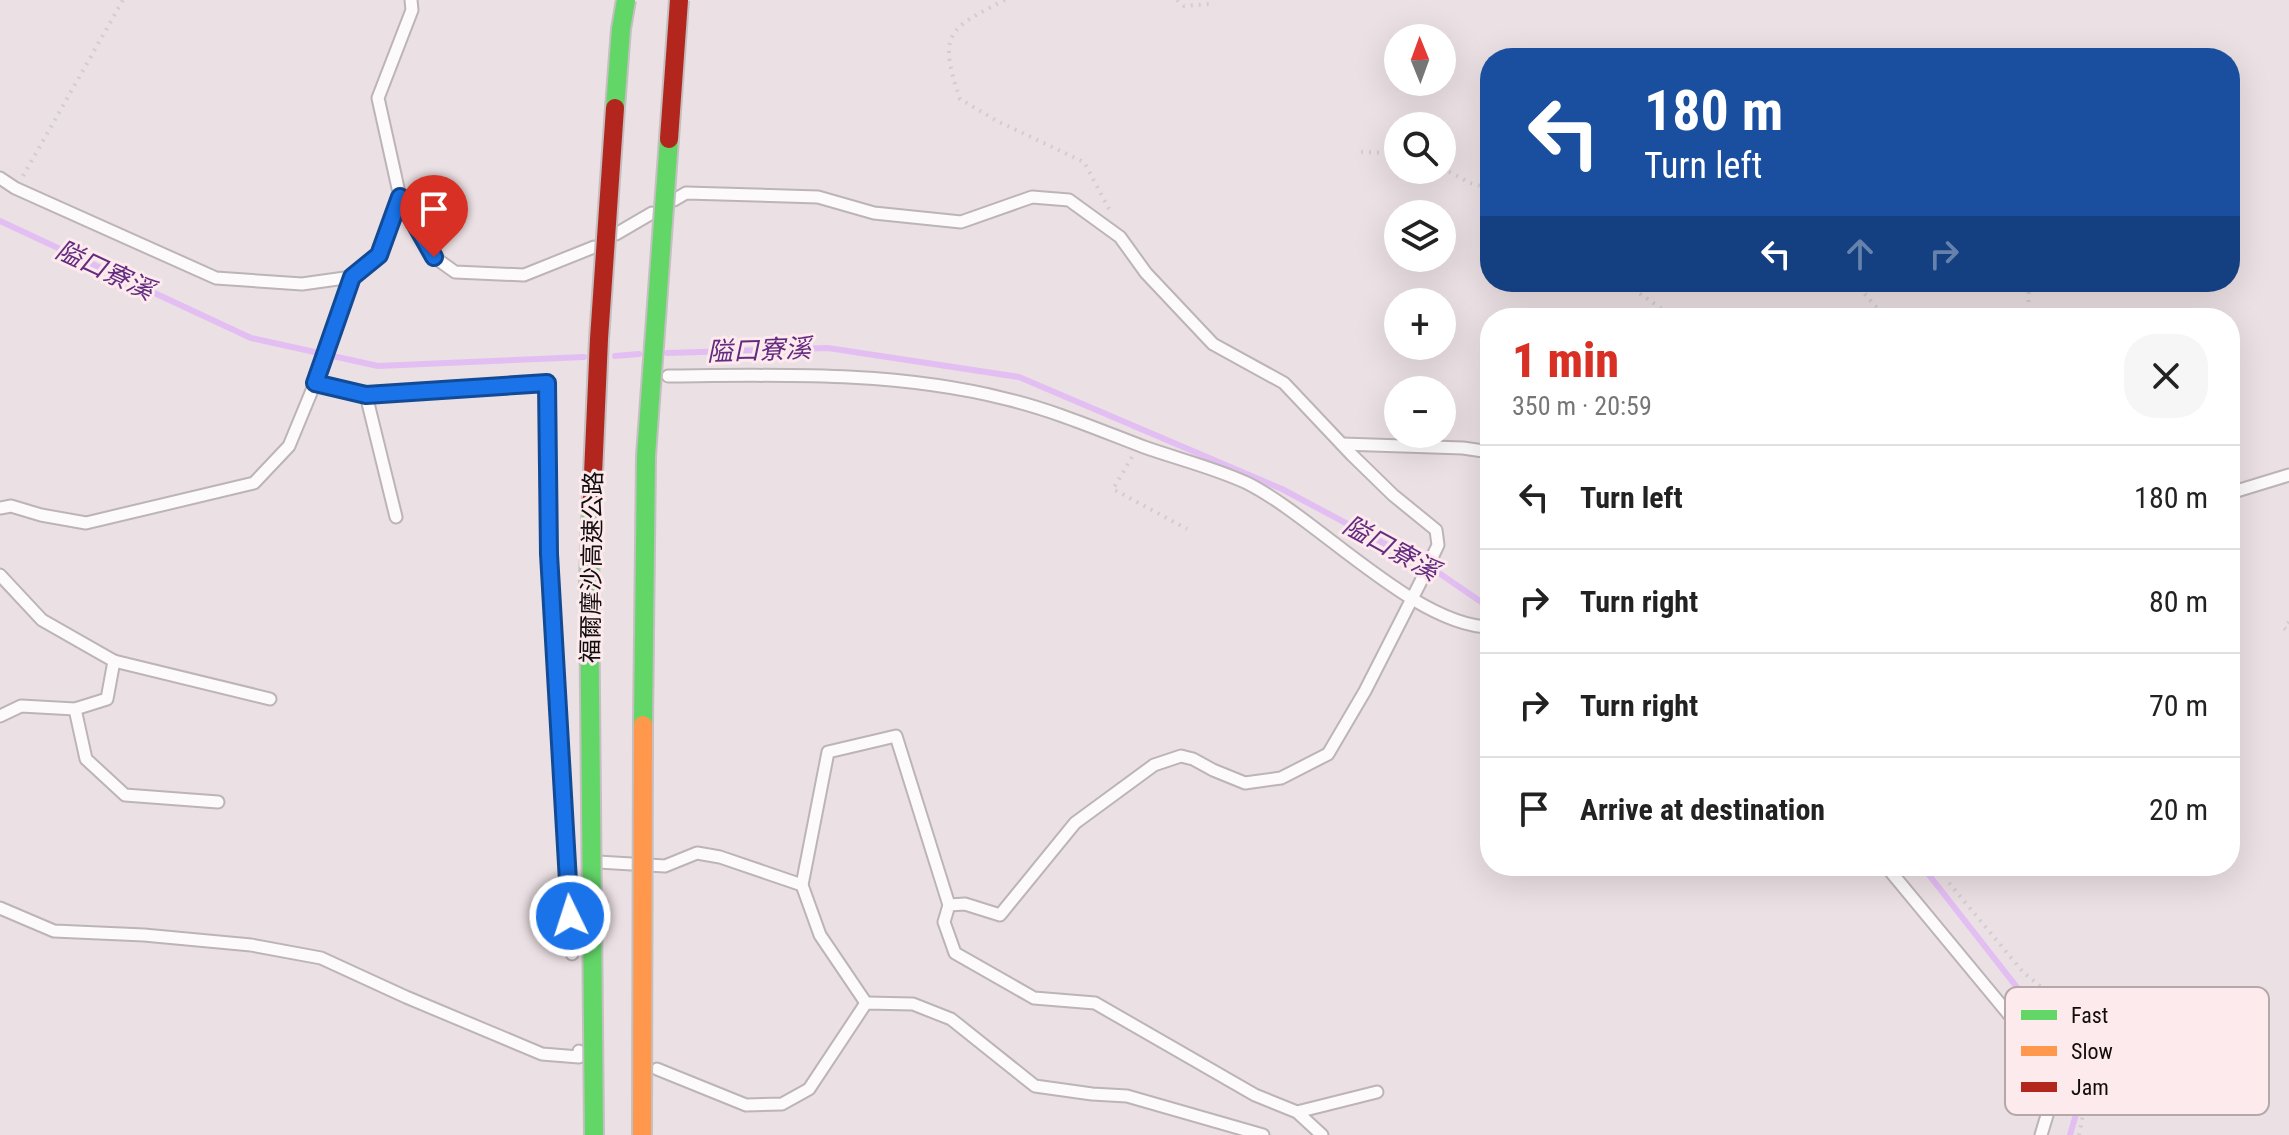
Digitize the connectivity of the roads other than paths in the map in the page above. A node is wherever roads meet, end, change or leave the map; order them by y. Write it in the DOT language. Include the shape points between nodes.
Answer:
graph roads {
  1 [pos="411,0"];
  2 [pos="626,0"];
  3 [pos="679,0"];
  4 [pos="0,178"];
  5 [pos="400,197"];
  6 [pos="352,277"];
  7 [pos="668,376"];
  8 [pos="315,383"];
  9 [pos="366,395"];
  10 [pos="1342,444"];
  11 [pos="1480,451"];
  12 [pos="2289,475"];
  13 [pos="2240,490"];
  14 [pos="0,508"];
  15 [pos="396,517"];
  16 [pos="0,575"];
  17 [pos="1412,599"];
  18 [pos="1480,626"];
  19 [pos="114,661"];
  20 [pos="270,699"];
  21 [pos="75,709"];
  22 [pos="0,716"];
  23 [pos="218,802"];
  24 [pos="566,860"];
  25 [pos="1894,876"];
  26 [pos="802,885"];
  27 [pos="949,905"];
  28 [pos="0,908"];
  29 [pos="573,966"];
  30 [pos="866,1003"];
  31 [pos="2005,1010"];
  32 [pos="578,1042"];
  33 [pos="657,1069"];
  34 [pos="1377,1092"];
  35 [pos="1297,1112"];
  36 [pos="2047,1115"];
  37 [pos="594,1135"];
  38 [pos="642,1135"];
  39 [pos="1263,1135"];
  40 [pos="1322,1135"];
  41 [pos="2041,1135"];
  1 -- 5 [label="lane" via="412,10 378,98"];
  2 -- 37 [label="highway, 福爾摩沙高速公路, bridge" via="599,339 590,567"];
  3 -- 38 [label="highway, bridge" via="646,456"];
  4 -- 6 [label="lane" via="216,278 302,284"];
  5 -- 6 [label="lane" via="379,255"];
  5 -- 10 [label="lane" via="434,257 455,272 524,275 583,254 686,193 818,197 874,213 961,222 1032,197 1069,200 1120,237 1213,344 1284,383"];
  6 -- 8 [label="lane"];
  7 -- 17 [label="lane" via="823,375 906,381 1007,399 1247,484"];
  8 -- 9 [label="lane"];
  8 -- 14 [label="lane" via="289,446 254,483 86,523"];
  9 -- 15 [label="lane"];
  9 -- 24 [label="lane" via="547,383 549,554"];
  10 -- 11 [label="lane"];
  10 -- 17 [label="lane" via="1436,530 1438,545"];
  12 -- 13 [label="lane"];
  16 -- 19 [label="lane" via="42,620"];
  17 -- 18 [label="lane"];
  17 -- 27 [label="lane" via="1328,754 1281,778 1245,783 1181,756 1154,765 1075,823 1000,915 965,904"];
  19 -- 20 [label="lane"];
  19 -- 21 [label="lane" via="107,699"];
  21 -- 22 [label="lane" via="21,706"];
  21 -- 23 [label="lane" via="86,759 125,795"];
  24 -- 26 [label="lane" via="665,866 697,853"];
  24 -- 29 [label="lane"];
  25 -- 31 [label="lane"];
  26 -- 27 [label="lane" via="828,752 896,736"];
  26 -- 30 [label="lane" via="820,935"];
  27 -- 35 [label="lane" via="944,922 955,953 1034,998 1095,1003 1255,1095"];
  28 -- 32 [label="lane" via="54,931 221,942 321,958 542,1054 579,1057"];
  30 -- 33 [label="lane" via="809,1089 782,1104 746,1105"];
  30 -- 39 [label="lane" via="913,1004 951,1019 1035,1086 1127,1096"];
  34 -- 35 [label="lane"];
  35 -- 40 [label="lane"];
  36 -- 41 [label="lane"];
}
